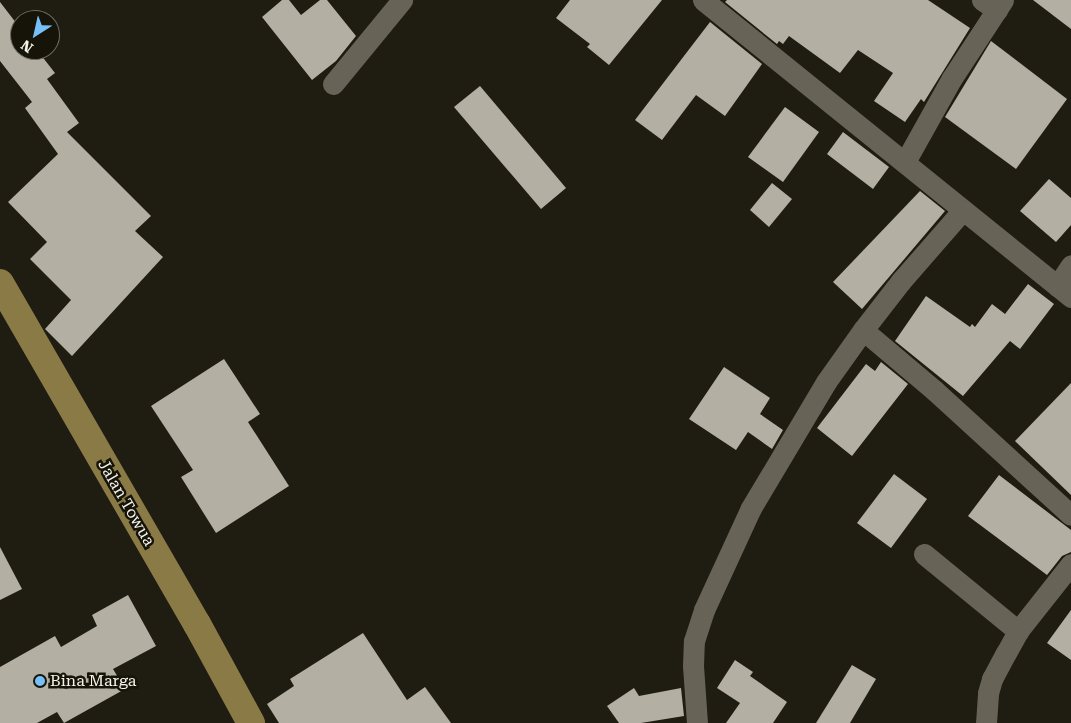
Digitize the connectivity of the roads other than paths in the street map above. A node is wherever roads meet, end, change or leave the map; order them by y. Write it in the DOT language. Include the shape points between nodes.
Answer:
graph roads {
  1 [pos="402,0"];
  2 [pos="703,0"];
  3 [pos="994,3"];
  4 [pos="333,84"];
  5 [pos="905,162"];
  6 [pos="963,210"];
  7 [pos="1071,265"];
  8 [pos="0,283"];
  9 [pos="1064,291"];
  10 [pos="863,330"];
  11 [pos="1071,515"];
  12 [pos="924,554"];
  13 [pos="1071,564"];
  14 [pos="1018,631"];
  15 [pos="251,723"];
  16 [pos="697,723"];
  17 [pos="986,723"];
  1 -- 4 [label="street"];
  2 -- 5 [label="street"];
  3 -- 5 [label="street"];
  5 -- 6 [label="street"];
  6 -- 9 [label="street"];
  6 -- 10 [label="street"];
  7 -- 9 [label="street"];
  8 -- 15 [label="main road, Jalan Towua"];
  10 -- 11 [label="street"];
  10 -- 16 [label="street" via="822,390 751,508 702,615 694,641"];
  12 -- 14 [label="street"];
  13 -- 14 [label="street"];
  14 -- 17 [label="street" via="992,679"];
}
